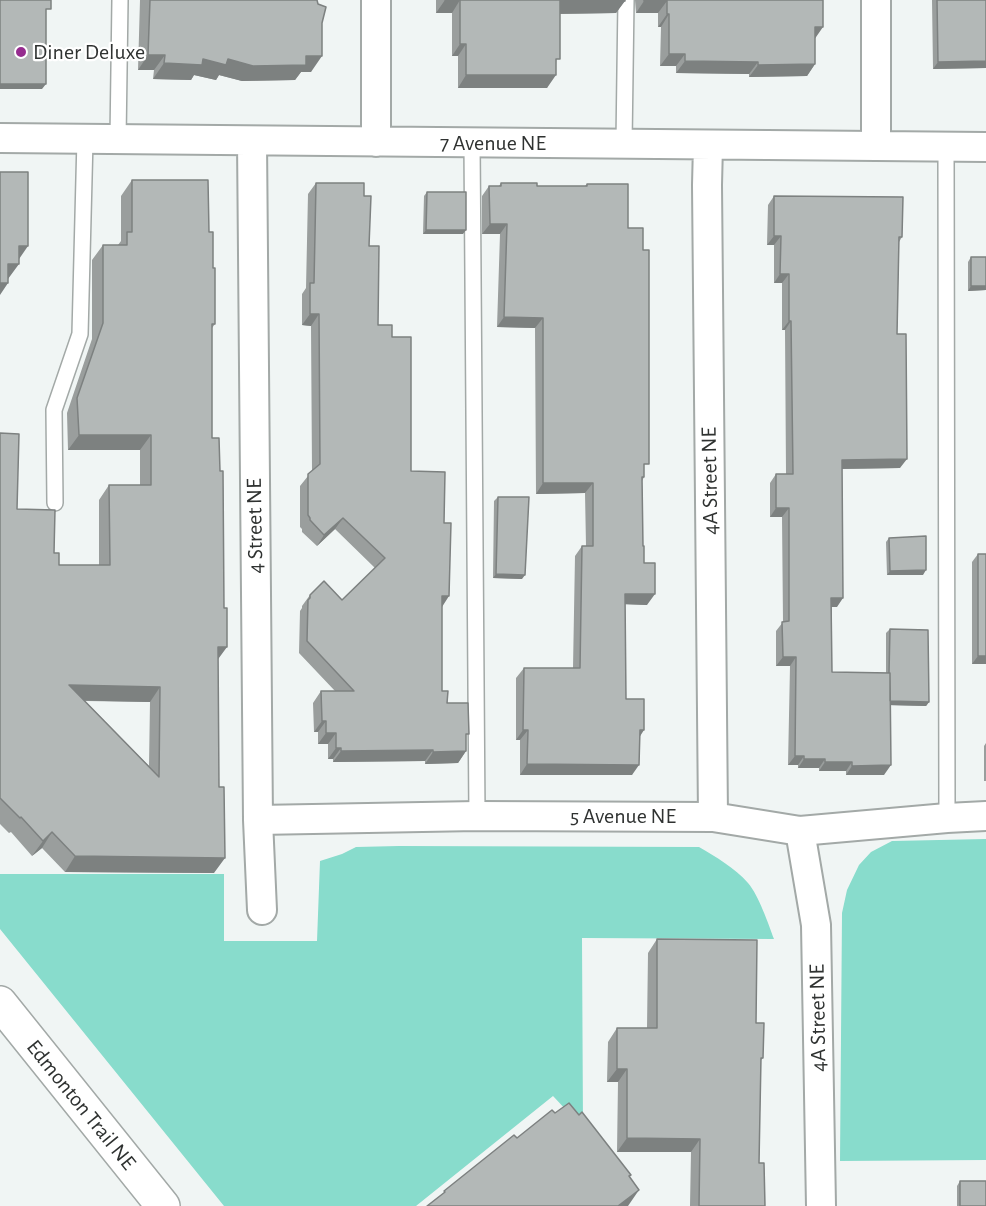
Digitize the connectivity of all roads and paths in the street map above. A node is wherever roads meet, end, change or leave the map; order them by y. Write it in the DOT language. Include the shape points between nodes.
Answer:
graph roads {
  1 [pos="120,0"];
  2 [pos="376,0"];
  3 [pos="626,0"];
  4 [pos="876,0"];
  5 [pos="0,138"];
  6 [pos="85,138"];
  7 [pos="118,138"];
  8 [pos="252,141"];
  9 [pos="376,142"];
  10 [pos="472,143"];
  11 [pos="624,143"];
  12 [pos="708,145"];
  13 [pos="876,146"];
  14 [pos="946,146"];
  15 [pos="986,147"];
  16 [pos="55,503"];
  17 [pos="477,816"];
  18 [pos="986,816"];
  19 [pos="713,817"];
  20 [pos="947,818"];
  21 [pos="258,820"];
  22 [pos="800,831"];
  23 [pos="262,910"];
  24 [pos="0,1004"];
  25 [pos="163,1206"];
  26 [pos="820,1206"];
  1 -- 7 [label="lane"];
  2 -- 9 [label="street"];
  3 -- 11 [label="lane"];
  4 -- 13 [label="street"];
  5 -- 6 [label="street, 7 Avenue NE"];
  6 -- 7 [label="street, 7 Avenue NE"];
  6 -- 16 [label="lane" via="80,334 54,410"];
  7 -- 8 [label="street, 7 Avenue NE"];
  8 -- 9 [label="street, 7 Avenue NE"];
  8 -- 21 [label="street, 4 Street NE"];
  9 -- 10 [label="street, 7 Avenue NE"];
  10 -- 11 [label="street, 7 Avenue NE"];
  10 -- 17 [label="lane"];
  11 -- 12 [label="street, 7 Avenue NE"];
  12 -- 13 [label="street, 7 Avenue NE"];
  12 -- 19 [label="street, 4A Street NE"];
  13 -- 14 [label="street, 7 Avenue NE"];
  14 -- 15 [label="street, 7 Avenue NE"];
  14 -- 20 [label="lane"];
  17 -- 19 [label="street, 5 Avenue NE"];
  17 -- 21 [label="street, 5 Avenue NE"];
  18 -- 20 [label="street, 5 Avenue NE"];
  19 -- 22 [label="street, 5 Avenue NE"];
  20 -- 22 [label="street, 5 Avenue NE"];
  21 -- 23 [label="street, 4 Street NE"];
  22 -- 26 [label="street, 4A Street NE" via="816,925"];
  24 -- 25 [label="main road, Edmonton Trail NE"];
}
